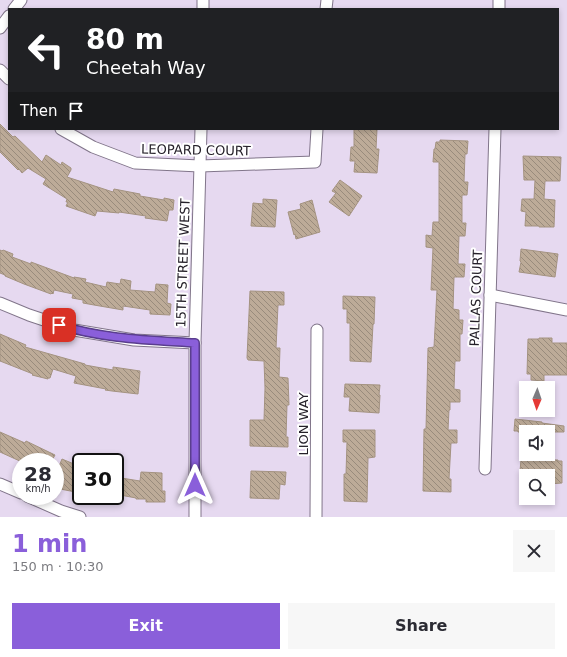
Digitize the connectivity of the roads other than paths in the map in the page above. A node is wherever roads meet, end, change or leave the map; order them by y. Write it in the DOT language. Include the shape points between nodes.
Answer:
graph roads {
  1 [pos="8,17"];
  2 [pos="0,28"];
  3 [pos="0,70"];
  4 [pos="8,78"];
  5 [pos="63,130"];
  6 [pos="201,130"];
  7 [pos="317,130"];
  8 [pos="496,130"];
  9 [pos="200,166"];
  10 [pos="490,296"];
  11 [pos="0,303"];
  12 [pos="567,310"];
  13 [pos="317,330"];
  14 [pos="195,343"];
  15 [pos="485,469"];
  16 [pos="0,484"];
  17 [pos="12,489"];
  18 [pos="47,505"];
  19 [pos="80,517"];
  20 [pos="195,517"];
  21 [pos="316,517"];
  1 -- 2 [label="street"];
  3 -- 4 [label="street"];
  5 -- 9 [label="street, LEOPARD COURT" via="93,147 135,163"];
  6 -- 9 [label="street, 15TH STREET WEST"];
  7 -- 9 [label="street, LEOPARD COURT" via="315,162"];
  8 -- 10 [label="street, PALLAS COURT"];
  9 -- 14 [label="street, 15TH STREET WEST"];
  10 -- 12 [label="street"];
  10 -- 15 [label="street, PALLAS COURT"];
  11 -- 14 [label="street" via="74,330 134,340"];
  13 -- 21 [label="street, LION WAY"];
  14 -- 20 [label="street, 15TH STREET WEST"];
  16 -- 17 [label="street"];
  18 -- 19 [label="street"];
}
